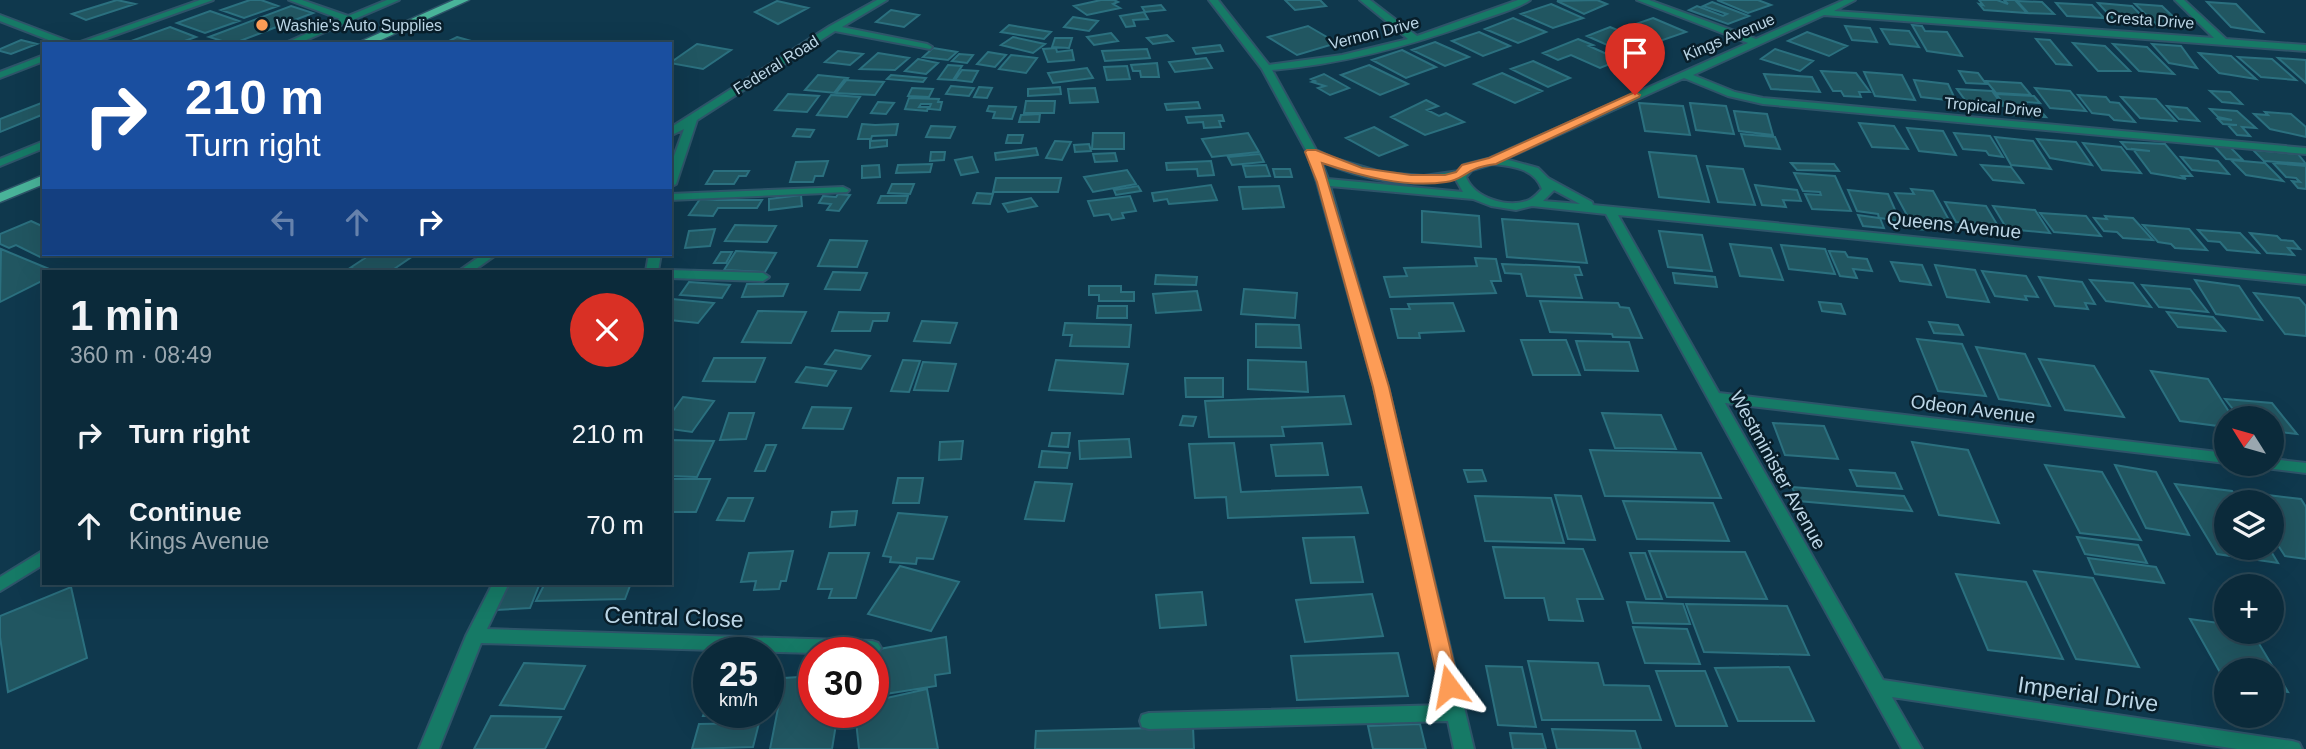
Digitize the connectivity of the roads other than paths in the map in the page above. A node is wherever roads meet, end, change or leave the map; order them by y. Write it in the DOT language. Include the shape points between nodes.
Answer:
graph roads {
  1 [pos="209,0"];
  2 [pos="293,0"];
  3 [pos="396,0"];
  4 [pos="463,0"];
  5 [pos="883,0"];
  6 [pos="1213,0"];
  7 [pos="1364,0"];
  8 [pos="1526,0"];
  9 [pos="1641,0"];
  10 [pos="1851,0"];
  11 [pos="2179,0"];
  12 [pos="1825,13"];
  13 [pos="0,18"];
  14 [pos="348,19"];
  15 [pos="833,28"];
  16 [pos="1416,40"];
  17 [pos="2222,41"];
  18 [pos="63,42"];
  19 [pos="86,42"];
  20 [pos="293,42"];
  21 [pos="366,42"];
  22 [pos="1758,43"];
  23 [pos="927,47"];
  24 [pos="2306,48"];
  25 [pos="42,59"];
  26 [pos="1266,68"];
  27 [pos="1682,74"];
  28 [pos="0,75"];
  29 [pos="692,117"];
  30 [pos="672,131"];
  31 [pos="1541,137"];
  32 [pos="42,146"];
  33 [pos="2306,151"];
  34 [pos="1312,152"];
  35 [pos="1492,161"];
  36 [pos="0,163"];
  37 [pos="1460,174"];
  38 [pos="1542,177"];
  39 [pos="672,178"];
  40 [pos="42,180"];
  41 [pos="1323,182"];
  42 [pos="843,190"];
  43 [pos="1473,196"];
  44 [pos="672,197"];
  45 [pos="0,198"];
  46 [pos="1533,203"];
  47 [pos="1605,210"];
  48 [pos="488,256"];
  49 [pos="467,270"];
  50 [pos="672,274"];
  51 [pos="763,277"];
  52 [pos="2306,280"];
  53 [pos="1715,397"];
  54 [pos="2214,457"];
  55 [pos="2284,466"];
  56 [pos="2306,468"];
  57 [pos="42,557"];
  58 [pos="0,585"];
  59 [pos="500,585"];
  60 [pos="475,636"];
  61 [pos="798,646"];
  62 [pos="1877,687"];
  63 [pos="1455,713"];
  64 [pos="1149,720"];
  65 [pos="429,749"];
  66 [pos="1464,749"];
  67 [pos="1912,749"];
  68 [pos="2292,749"];
  1 -- 19 [label="street"];
  2 -- 14 [label="street"];
  3 -- 14 [label="street"];
  4 -- 21 [label="main road"];
  5 -- 15 [label="street, Federal Road"];
  6 -- 26 [label="street"];
  7 -- 16 [label="street"];
  8 -- 16 [label="street, Vernon Drive"];
  9 -- 22 [label="street"];
  10 -- 12 [label="street, Kings Avenue"];
  11 -- 17 [label="street"];
  12 -- 17 [label="street, Cresta Drive"];
  12 -- 22 [label="street, Kings Avenue"];
  13 -- 18 [label="street"];
  14 -- 20 [label="street"];
  15 -- 23 [label="street"];
  15 -- 29 [label="street, Federal Road"];
  16 -- 26 [label="street, Vernon Drive" via="1318,63"];
  17 -- 24 [label="street, Cresta Drive"];
  22 -- 27 [label="street, Kings Avenue"];
  25 -- 28 [label="street"];
  26 -- 34 [label="street"];
  27 -- 31 [label="street, Kings Avenue"];
  27 -- 33 [label="street, Tropical Drive" via="1763,101"];
  29 -- 30 [label="street, Federal Road"];
  29 -- 39 [label="street"];
  31 -- 35 [label="street, Kings Avenue"];
  31 -- 38 [label="street" via="1533,159"];
  32 -- 36 [label="street"];
  34 -- 37 [label="street, Kings Avenue" via="1360,172 1429,180"];
  34 -- 41 [label="street"];
  35 -- 37 [label="street, Kings Avenue" via="1466,167"];
  35 -- 38 [label="street" via="1517,164"];
  37 -- 43 [label="street" via="1464,189"];
  38 -- 46 [label="street" via="1548,190"];
  38 -- 47 [label="street" via="1568,195"];
  40 -- 45 [label="main road"];
  41 -- 43 [label="street, Queens Avenue"];
  41 -- 63 [label="street" via="1381,387"];
  42 -- 44 [label="street"];
  43 -- 46 [label="street, Queens Avenue" via="1496,204"];
  46 -- 47 [label="street, Queens Avenue"];
  47 -- 52 [label="street, Queens Avenue"];
  47 -- 53 [label="street, Westminister Avenue"];
  48 -- 49 [label="street"];
  50 -- 51 [label="street"];
  53 -- 54 [label="street, Odeon Avenue"];
  53 -- 62 [label="street, Westminister Avenue"];
  55 -- 56 [label="street"];
  57 -- 58 [label="street"];
  59 -- 60 [label="street"];
  60 -- 61 [label="street, Central Close"];
  60 -- 65 [label="street"];
  62 -- 67 [label="street, Westminister Avenue"];
  62 -- 68 [label="street, Imperial Drive"];
  63 -- 64 [label="street"];
  63 -- 66 [label="street"];
}
